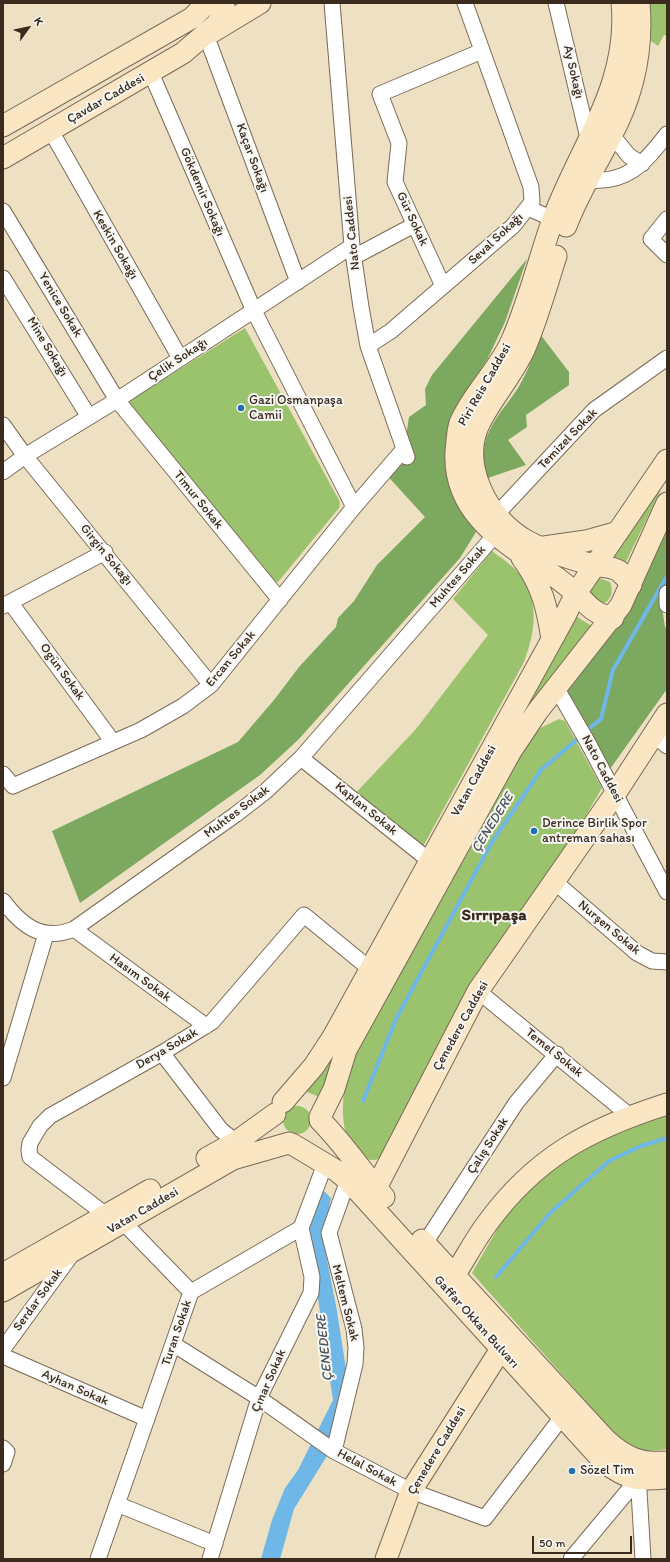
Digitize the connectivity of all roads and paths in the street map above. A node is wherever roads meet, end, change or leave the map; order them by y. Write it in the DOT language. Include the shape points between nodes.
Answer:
graph roads {
  1 [pos="224,3"];
  2 [pos="254,3"];
  3 [pos="332,3"];
  4 [pos="466,3"];
  5 [pos="556,3"];
  6 [pos="622,3"];
  7 [pos="639,3"];
  8 [pos="205,6"];
  9 [pos="206,35"];
  10 [pos="482,51"];
  11 [pos="151,73"];
  12 [pos="3,126"];
  13 [pos="51,131"];
  14 [pos="667,134"];
  15 [pos="612,135"];
  16 [pos="589,142"];
  17 [pos="3,158"];
  18 [pos="642,164"];
  19 [pos="587,180"];
  20 [pos="528,208"];
  21 [pos="3,211"];
  22 [pos="553,219"];
  23 [pos="667,219"];
  24 [pos="414,225"];
  25 [pos="353,251"];
  26 [pos="667,256"];
  27 [pos="3,278"];
  28 [pos="298,282"];
  29 [pos="443,286"];
  30 [pos="254,311"];
  31 [pos="368,346"];
  32 [pos="180,358"];
  33 [pos="667,358"];
  34 [pos="117,400"];
  35 [pos="89,417"];
  36 [pos="3,425"];
  37 [pos="405,453"];
  38 [pos="25,456"];
  39 [pos="667,460"];
  40 [pos="3,472"];
  41 [pos="667,503"];
  42 [pos="354,507"];
  43 [pos="495,525"];
  44 [pos="618,532"];
  45 [pos="541,547"];
  46 [pos="517,551"];
  47 [pos="105,552"];
  48 [pos="595,565"];
  49 [pos="631,585"];
  50 [pos="576,593"];
  51 [pos="667,593"];
  52 [pos="280,600"];
  53 [pos="7,604"];
  54 [pos="667,605"];
  55 [pos="612,618"];
  56 [pos="552,639"];
  57 [pos="211,685"];
  58 [pos="557,689"];
  59 [pos="667,714"];
  60 [pos="660,740"];
  61 [pos="113,742"];
  62 [pos="301,758"];
  63 [pos="3,774"];
  64 [pos="616,794"];
  65 [pos="430,861"];
  66 [pos="555,882"];
  67 [pos="667,892"];
  68 [pos="3,901"];
  69 [pos="74,929"];
  70 [pos="46,934"];
  71 [pos="667,962"];
  72 [pos="370,969"];
  73 [pos="478,991"];
  74 [pos="206,1026"];
  75 [pos="162,1053"];
  76 [pos="557,1054"];
  77 [pos="3,1078"];
  78 [pos="667,1104"];
  79 [pos="279,1108"];
  80 [pos="630,1116"];
  81 [pos="320,1119"];
  82 [pos="236,1142"];
  83 [pos="291,1143"];
  84 [pos="325,1164"];
  85 [pos="348,1180"];
  86 [pos="371,1194"];
  87 [pos="114,1218"];
  88 [pos="301,1228"];
  89 [pos="425,1243"];
  90 [pos="74,1251"];
  91 [pos="3,1274"];
  92 [pos="450,1282"];
  93 [pos="3,1291"];
  94 [pos="191,1292"];
  95 [pos="505,1343"];
  96 [pos="173,1344"];
  97 [pos="3,1349"];
  98 [pos="3,1356"];
  99 [pos="259,1398"];
  100 [pos="562,1417"];
  101 [pos="146,1419"];
  102 [pos="3,1448"];
  103 [pos="334,1451"];
  104 [pos="667,1462"];
  105 [pos="3,1464"];
  106 [pos="639,1470"];
  107 [pos="667,1478"];
  108 [pos="410,1491"];
  109 [pos="117,1504"];
  110 [pos="215,1544"];
  111 [pos="98,1559"];
  112 [pos="210,1559"];
  113 [pos="386,1559"];
  114 [pos="570,1559"];
  115 [pos="643,1559"];
  1 -- 9 [label="main road, Çavdar Caddesi" via="218,24"];
  2 -- 9 [label="main road, Çavdar Caddesi"];
  3 -- 25 [label="street, Nato Caddesi"];
  4 -- 10 [label="street, Seval Sokağı"];
  5 -- 16 [label="street, Ay Sokağı"];
  6 -- 16 [label="main road, Piri Reis Caddesi" via="622,32 617,74"];
  7 -- 15 [label="main road, Piri Reis Caddesi" via="640,50 635,76"];
  8 -- 12 [label="main road, Çavdar Caddesi" via="185,22"];
  9 -- 11 [label="main road, Çavdar Caddesi"];
  9 -- 28 [label="street, Kaçar Sokağı"];
  10 -- 20 [label="street, Seval Sokağı" via="531,187 532,202"];
  10 -- 24 [label="street, Gür Sokak" via="380,94 399,143 395,182"];
  11 -- 13 [label="main road, Çavdar Caddesi"];
  11 -- 30 [label="street, Gökdemir Sokağı"];
  13 -- 17 [label="main road, Çavdar Caddesi"];
  13 -- 32 [label="street, Keskin Sokağı"];
  14 -- 18 [label="street"];
  15 -- 18 [label="street" via="628,156"];
  15 -- 19 [label="main road, Piri Reis Caddesi"];
  16 -- 22 [label="main road, Piri Reis Caddesi"];
  18 -- 19 [label="street" via="618,179"];
  19 -- 43 [label="main road, Piri Reis Caddesi" via="572,208 524,350 475,434 475,471"];
  20 -- 22 [label="street"];
  20 -- 29 [label="street, Seval Sokağı" via="513,226"];
  21 -- 34 [label="street, Yenice Sokak"];
  22 -- 43 [label="main road, Piri Reis Caddesi" via="508,348 477,393 460,424 456,462 460,479 472,511"];
  23 -- 26 [label="street" via="651,239"];
  24 -- 25 [label="street, Çelik Sokağı"];
  24 -- 29 [label="street, Gür Sokak"];
  25 -- 28 [label="street, Çelik Sokağı"];
  25 -- 31 [label="street, Nato Caddesi"];
  27 -- 35 [label="street, Mine Sokağı"];
  28 -- 30 [label="street, Çelik Sokağı"];
  29 -- 31 [label="street, Seval Sokağı" via="391,331"];
  30 -- 32 [label="street, Çelik Sokağı"];
  30 -- 42 [label="street, Gökdemir Sokağı"];
  31 -- 37 [label="street, Nato Caddesi"];
  32 -- 34 [label="street, Çelik Sokağı"];
  33 -- 43 [label="street, Temizel Sokak" via="594,410"];
  34 -- 35 [label="street, Çelik Sokağı"];
  34 -- 52 [label="street, Timur Sokak"];
  35 -- 38 [label="street, Çelik Sokağı"];
  36 -- 38 [label="street, Girgin Sokağı"];
  37 -- 42 [label="street, Ercan Sokak"];
  38 -- 40 [label="street, Çelik Sokağı"];
  38 -- 47 [label="street, Girgin Sokağı"];
  39 -- 44 [label="main road, Vatan Caddesi"];
  41 -- 49 [label="main road, Vatan Caddesi"];
  42 -- 52 [label="street, Ercan Sokak"];
  43 -- 45 [label="main road, Piri Reis Caddesi" via="511,530"];
  43 -- 46 [label="main road, Piri Reis Caddesi"];
  43 -- 62 [label="street, Muhtes Sokak"];
  44 -- 45 [label="main road" via="586,542"];
  44 -- 48 [label="main road, Vatan Caddesi"];
  45 -- 48 [label="main road, Piri Reis Caddesi"];
  46 -- 50 [label="main road, Piri Reis Caddesi" via="550,572"];
  46 -- 56 [label="main road" via="534,574 542,592"];
  47 -- 53 [label="street"];
  47 -- 57 [label="street, Girgin Sokağı"];
  48 -- 49 [label="main road, Piri Reis Caddesi" via="618,571"];
  48 -- 50 [label="main road, Vatan Caddesi"];
  49 -- 55 [label="main road, Vatan Caddesi" via="622,605"];
  50 -- 55 [label="main road, Piri Reis Caddesi" via="593,612"];
  50 -- 56 [label="main road, Vatan Caddesi"];
  51 -- 54 [label="street"];
  52 -- 57 [label="street, Ercan Sokak"];
  53 -- 61 [label="street, Ogün Sokak"];
  55 -- 58 [label="main road, Vatan Caddesi"];
  56 -- 65 [label="main road, Vatan Caddesi"];
  57 -- 61 [label="street, Ercan Sokak" via="162,718"];
  58 -- 64 [label="street, Nato Caddesi"];
  58 -- 81 [label="main road, Vatan Caddesi" via="537,712 511,751 440,878 346,1050 334,1089"];
  59 -- 60 [label="main road, Çenedere Caddesi"];
  60 -- 64 [label="main road, Çenedere Caddesi"];
  61 -- 63 [label="street, Ercan Sokak" via="13,786"];
  62 -- 65 [label="street, Kaplan Sokak"];
  62 -- 69 [label="street, Muhtes Sokak" via="250,803"];
  64 -- 66 [label="main road, Çenedere Caddesi"];
  64 -- 67 [label="street, Nato Caddesi"];
  65 -- 72 [label="main road, Vatan Caddesi"];
  66 -- 71 [label="street, Nurşen Sokak" via="637,953 652,961"];
  66 -- 73 [label="main road, Çenedere Caddesi"];
  68 -- 70 [label="street" via="28,927"];
  69 -- 70 [label="street, Muhtes Sokak" via="64,933"];
  69 -- 74 [label="street, Hasım Sokak"];
  70 -- 77 [label="street"];
  72 -- 74 [label="street, Derya Sokak" via="304,915 217,1018"];
  72 -- 79 [label="main road, Vatan Caddesi" via="322,1054"];
  73 -- 76 [label="street, Temel Sokak"];
  73 -- 86 [label="main road, Çenedere Caddesi"];
  74 -- 75 [label="street, Derya Sokak"];
  75 -- 82 [label="street" via="221,1130"];
  75 -- 87 [label="street, Derya Sokak" via="50,1116 40,1126 28,1150 30,1157"];
  76 -- 80 [label="street, Temel Sokak"];
  76 -- 89 [label="street, Çalış Sokak" via="516,1103"];
  78 -- 80 [label="main road"];
  79 -- 81 [label="main road, Vatan Caddesi" via="298,1098 306,1100 317,1109"];
  79 -- 82 [label="main road, Vatan Caddesi"];
  79 -- 83 [label="main road" via="274,1121 278,1134"];
  80 -- 92 [label="main road" via="569,1145 524,1181 485,1227"];
  81 -- 83 [label="main road, Vatan Caddesi" via="320,1127 312,1139 299,1144"];
  81 -- 86 [label="main road, Gaffar Okkan Bulvarı" via="341,1141"];
  82 -- 87 [label="main road, Vatan Caddesi"];
  83 -- 84 [label="main road, Gaffar Okkan Bulvarı"];
  83 -- 87 [label="main road, Vatan Caddesi" via="233,1159"];
  84 -- 85 [label="main road, Gaffar Okkan Bulvarı"];
  84 -- 88 [label="street"];
  85 -- 86 [label="main road, Gaffar Okkan Bulvarı"];
  85 -- 103 [label="street, Meltem Sokak" via="329,1233 354,1329 356,1348 355,1364"];
  86 -- 89 [label="main road, Gaffar Okkan Bulvarı"];
  86 -- 92 [label="main road, Gaffar Okkan Bulvarı"];
  87 -- 90 [label="main road, Vatan Caddesi"];
  87 -- 91 [label="main road, Vatan Caddesi"];
  87 -- 94 [label="street"];
  88 -- 94 [label="street, Turan Sokak"];
  88 -- 99 [label="street, Çınar Sokak" via="312,1277 311,1293"];
  89 -- 92 [label="main road, Gaffar Okkan Bulvarı"];
  90 -- 93 [label="main road, Vatan Caddesi"];
  90 -- 97 [label="street, Serdar Sokak"];
  92 -- 95 [label="main road, Gaffar Okkan Bulvarı"];
  94 -- 96 [label="street, Turan Sokak"];
  95 -- 100 [label="main road, Gaffar Okkan Bulvarı"];
  95 -- 106 [label="main road, Gaffar Okkan Bulvarı"];
  95 -- 108 [label="main road, Çenedere Caddesi"];
  96 -- 99 [label="street, Helal Sokak"];
  96 -- 101 [label="street, Turan Sokak"];
  98 -- 101 [label="street, Ayhan Sokak"];
  99 -- 103 [label="street, Helal Sokak"];
  99 -- 110 [label="street, Çınar Sokak"];
  100 -- 106 [label="main road, Gaffar Okkan Bulvarı" via="604,1462 615,1470"];
  100 -- 108 [label="street, Helal Sokak" via="485,1518"];
  101 -- 109 [label="street, Turan Sokak"];
  102 -- 105 [label="street" via="7,1452"];
  103 -- 108 [label="street, Helal Sokak"];
  104 -- 106 [label="main road, Gaffar Okkan Bulvarı"];
  106 -- 107 [label="main road, Gaffar Okkan Bulvarı"];
  106 -- 114 [label="street"];
  106 -- 115 [label="street"];
  108 -- 113 [label="main road, Çenedere Caddesi"];
  109 -- 110 [label="street"];
  109 -- 111 [label="street, Turan Sokak"];
  110 -- 112 [label="street, Çınar Sokak"];
}
